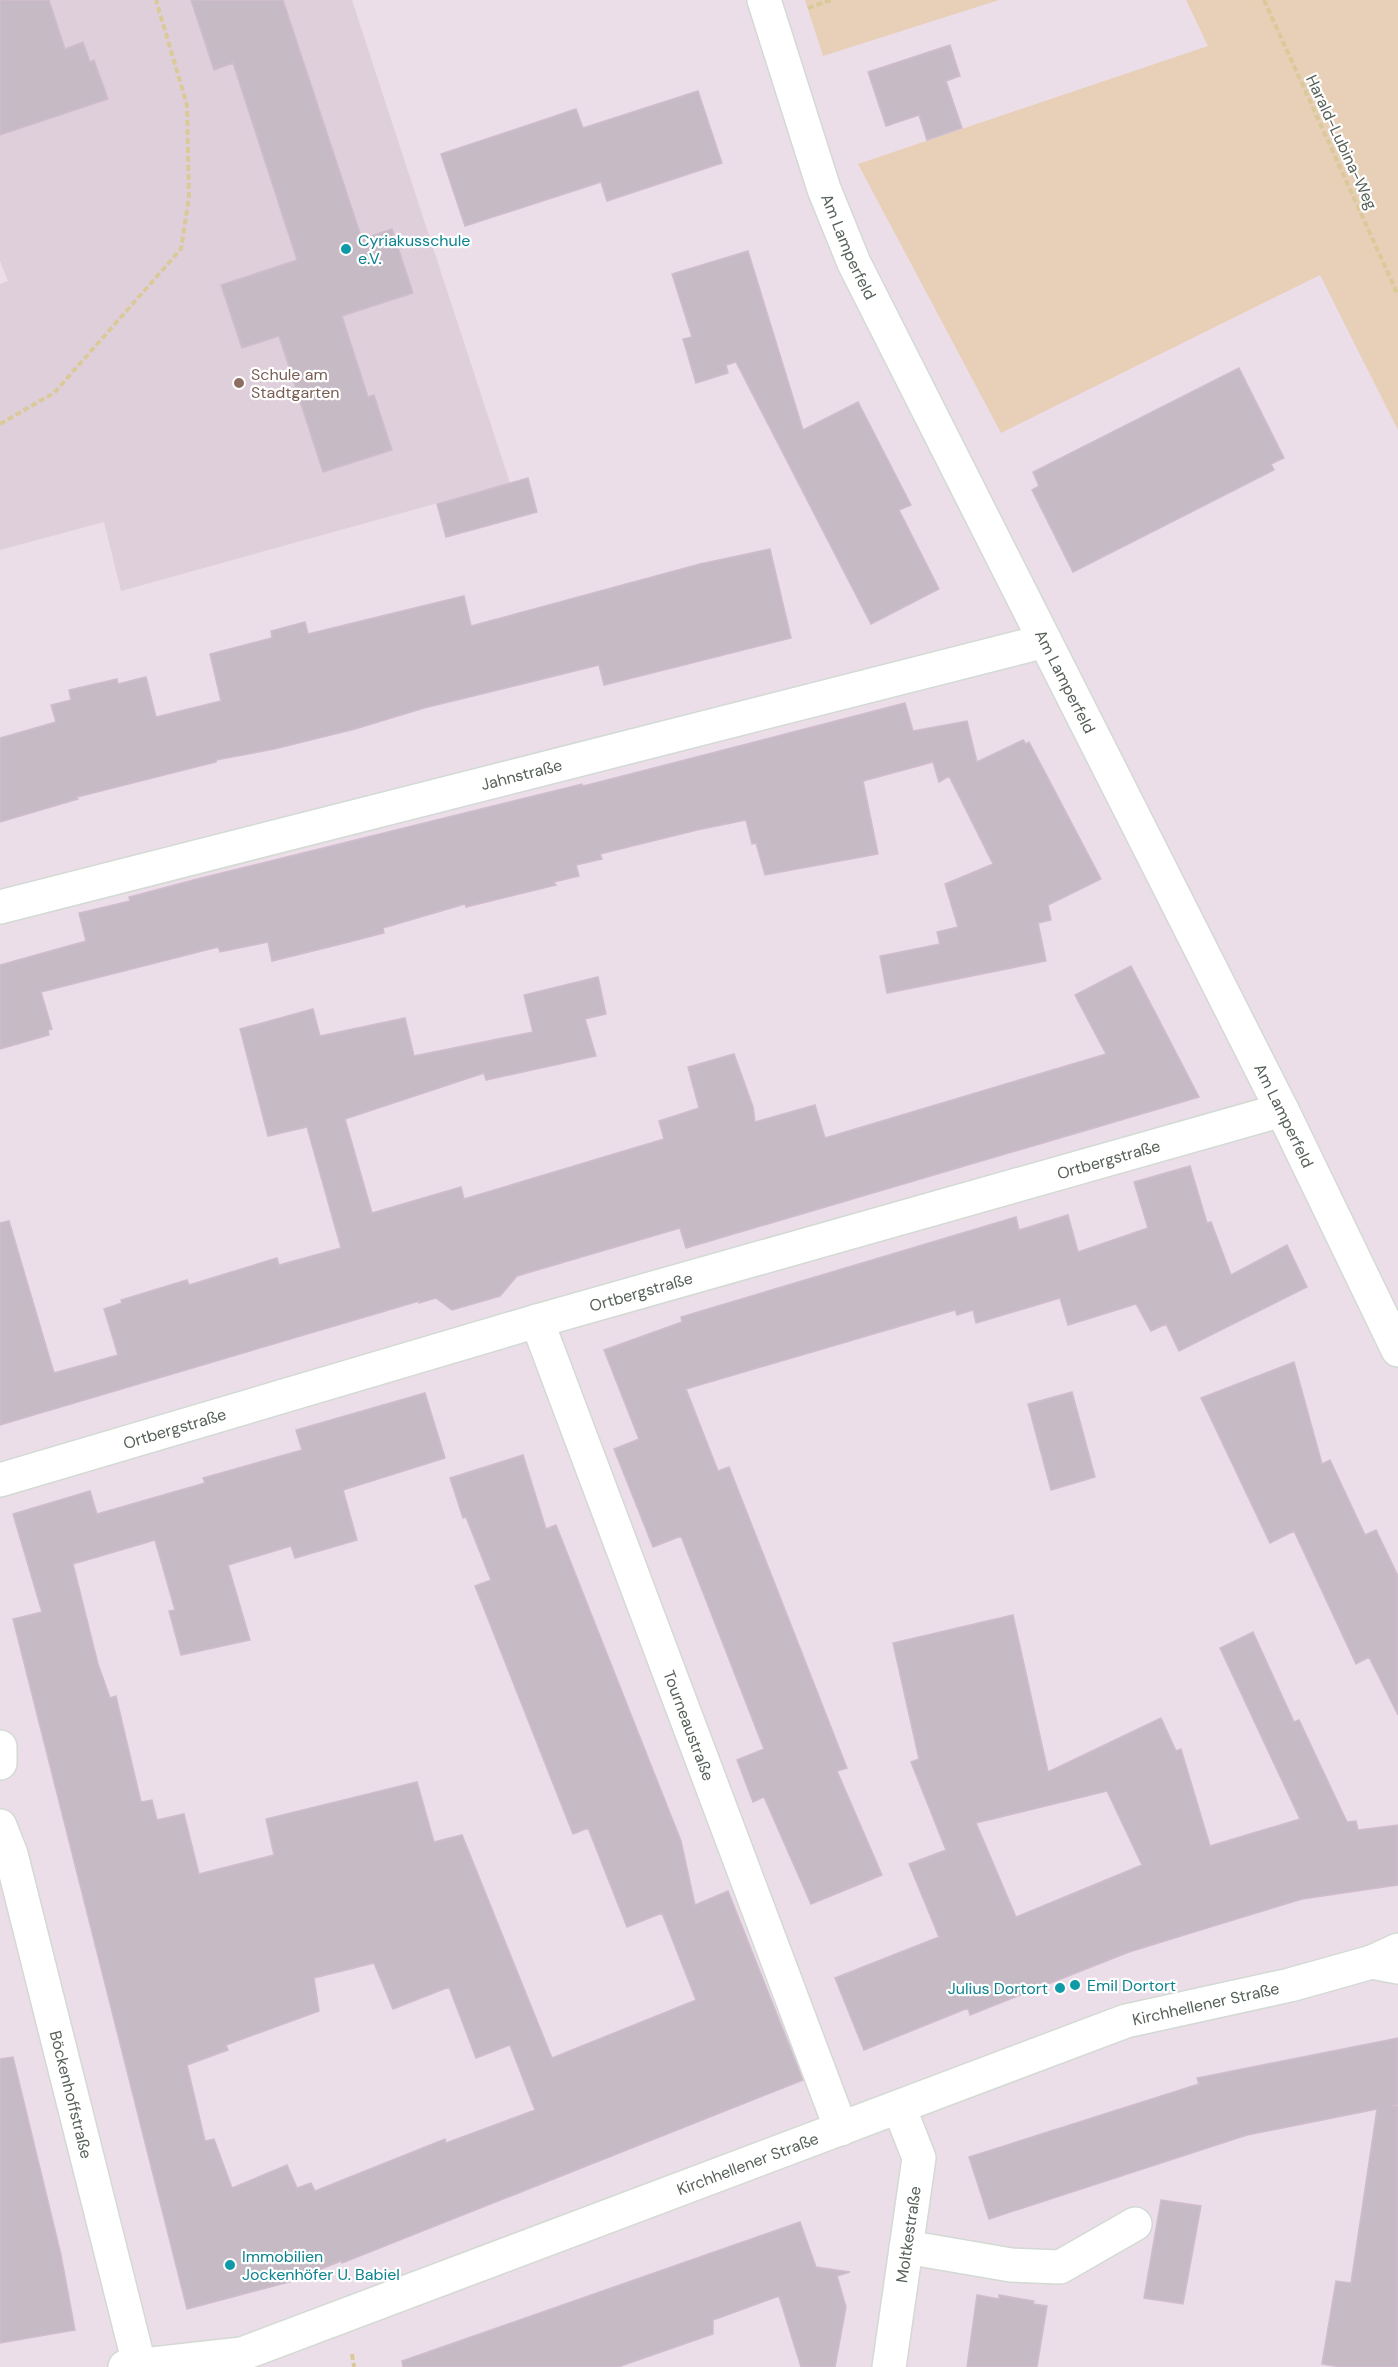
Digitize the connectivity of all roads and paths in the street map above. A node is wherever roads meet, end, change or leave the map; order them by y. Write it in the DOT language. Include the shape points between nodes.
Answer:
graph roads {
  1 [pos="156,0"];
  2 [pos="764,0"];
  3 [pos="1264,0"];
  4 [pos="1398,294"];
  5 [pos="0,424"];
  6 [pos="1045,641"];
  7 [pos="0,907"];
  8 [pos="1282,1110"];
  9 [pos="537,1321"];
  10 [pos="1398,1350"];
  11 [pos="0,1480"];
  12 [pos="0,1747"];
  13 [pos="0,1763"];
  14 [pos="0,1826"];
  15 [pos="1389,1960"];
  16 [pos="898,2107"];
  17 [pos="841,2128"];
  18 [pos="1136,2224"];
  19 [pos="906,2247"];
  20 [pos="132,2365"];
  21 [pos="889,2367"];
  1 -- 5 [label="path" via="187,105 189,197 181,249 54,393"];
  2 -- 6 [label="street, Am Lamperfeld" via="824,189 854,263"];
  3 -- 4 [label="path, Harald-Lubina-Weg"];
  6 -- 7 [label="street, Jahnstraße"];
  6 -- 8 [label="street, Am Lamperfeld"];
  8 -- 9 [label="street, Ortbergstraße"];
  8 -- 10 [label="street, Am Lamperfeld"];
  9 -- 11 [label="street, Ortbergstraße"];
  9 -- 17 [label="street, Tourneaustraße"];
  12 -- 13 [label="street"];
  14 -- 20 [label="street, Böckenhoffstraße" via="11,1854"];
  15 -- 16 [label="street, Kirchhellener Straße" via="1126,2021"];
  16 -- 17 [label="street, Kirchhellener Straße"];
  16 -- 19 [label="street, Moltkestraße" via="919,2158"];
  17 -- 20 [label="street, Kirchhellener Straße" via="242,2354"];
  18 -- 19 [label="street" via="1060,2267 1011,2265"];
  19 -- 21 [label="street, Moltkestraße"];
}
